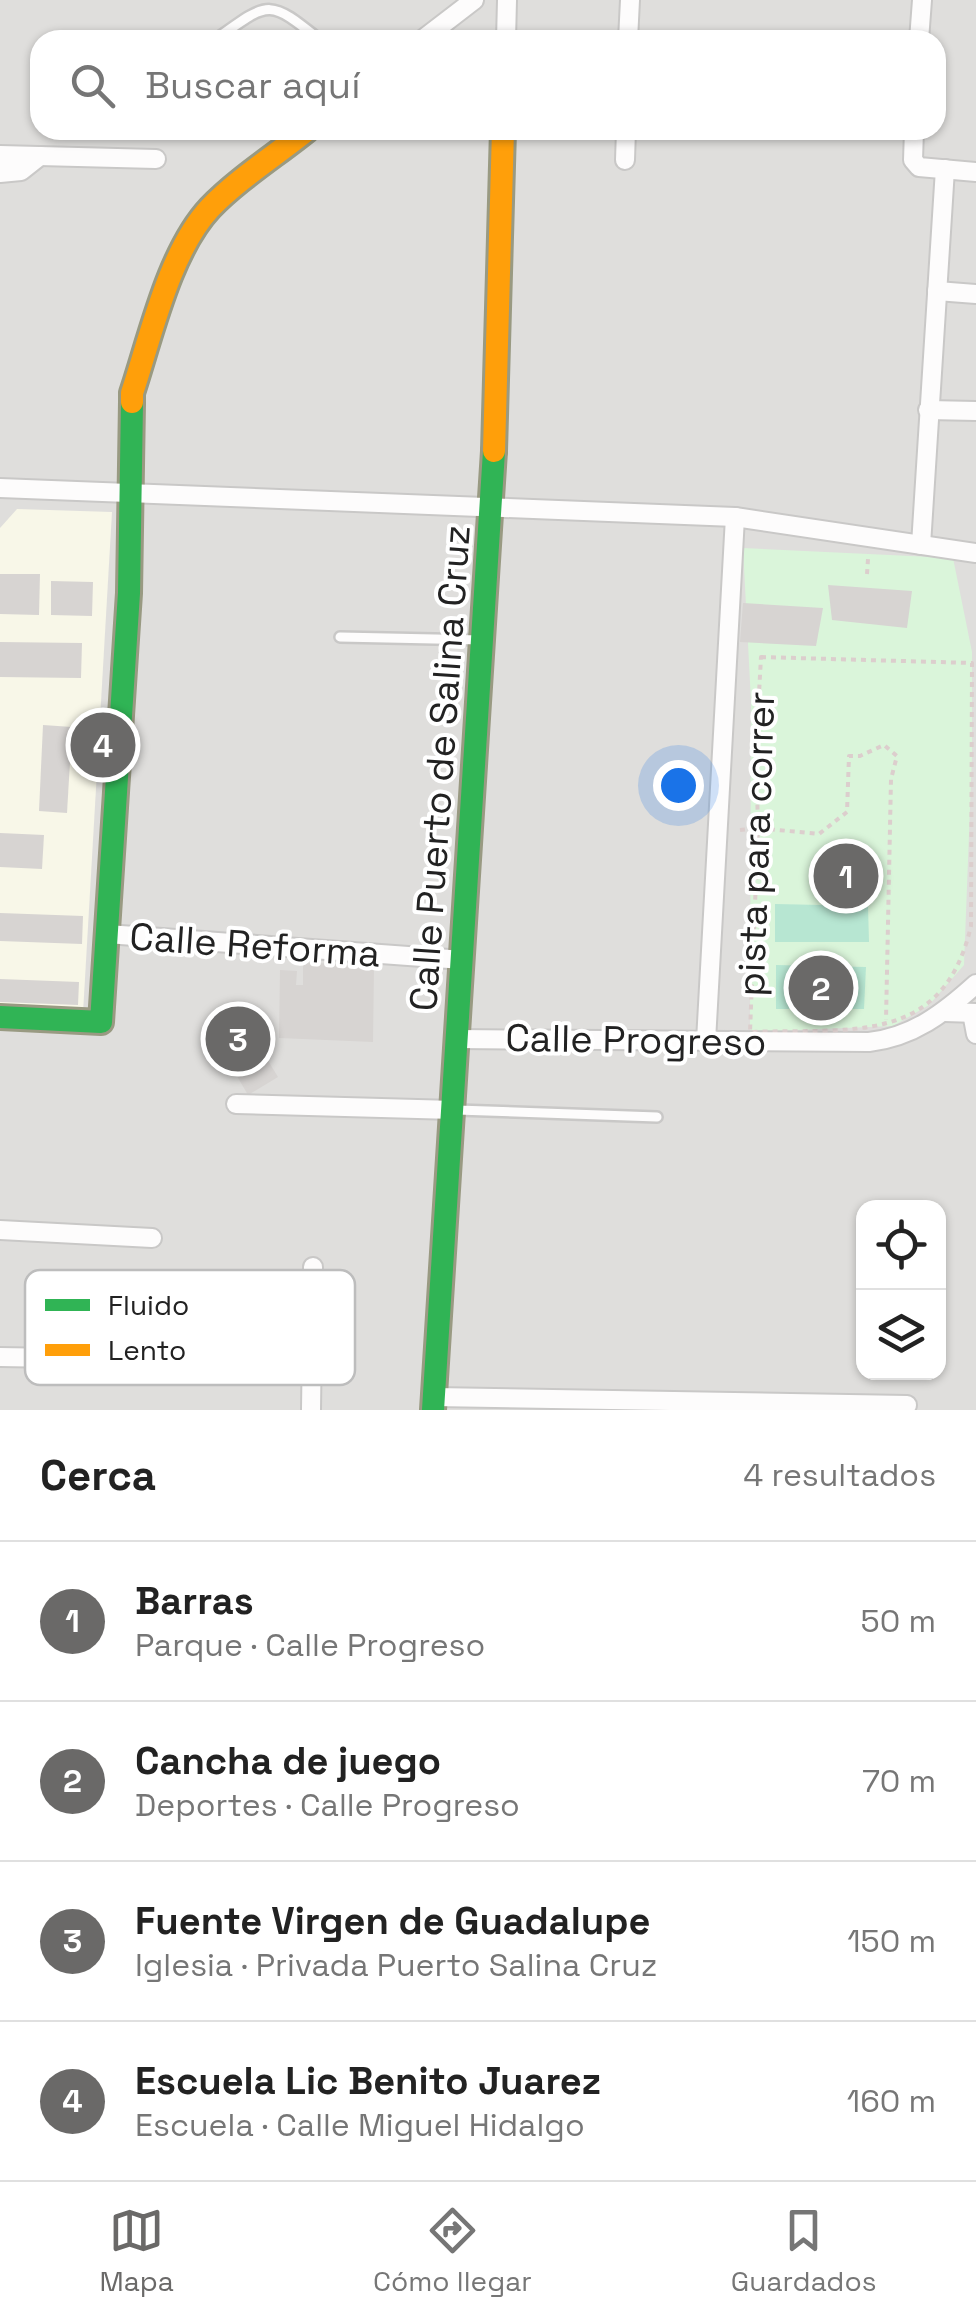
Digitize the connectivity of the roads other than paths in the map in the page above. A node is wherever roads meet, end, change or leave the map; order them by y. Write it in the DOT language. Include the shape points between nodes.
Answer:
graph roads {
  1 [pos="474,0"];
  2 [pos="507,0"];
  3 [pos="630,0"];
  4 [pos="922,0"];
  5 [pos="226,30"];
  6 [pos="308,30"];
  7 [pos="435,30"];
  8 [pos="506,30"];
  9 [pos="628,30"];
  10 [pos="920,30"];
  11 [pos="295,140"];
  12 [pos="504,140"];
  13 [pos="626,140"];
  14 [pos="914,140"];
  15 [pos="0,155"];
  16 [pos="40,156"];
  17 [pos="156,159"];
  18 [pos="625,160"];
  19 [pos="946,170"];
  20 [pos="976,172"];
  21 [pos="0,174"];
  22 [pos="937,292"];
  23 [pos="976,294"];
  24 [pos="928,410"];
  25 [pos="976,411"];
  26 [pos="0,488"];
  27 [pos="128,494"];
  28 [pos="492,507"];
  29 [pos="735,516"];
  30 [pos="921,545"];
  31 [pos="976,553"];
  32 [pos="340,637"];
  33 [pos="484,640"];
  34 [pos="107,934"];
  35 [pos="463,960"];
  36 [pos="976,984"];
  37 [pos="945,1012"];
  38 [pos="974,1013"];
  39 [pos="0,1016"];
  40 [pos="976,1034"];
  41 [pos="458,1039"];
  42 [pos="706,1042"];
  43 [pos="236,1104"];
  44 [pos="454,1110"];
  45 [pos="657,1117"];
  46 [pos="0,1230"];
  47 [pos="152,1238"];
  48 [pos="313,1267"];
  49 [pos="313,1270"];
  50 [pos="0,1356"];
  51 [pos="25,1357"];
  52 [pos="312,1385"];
  53 [pos="434,1403"];
  54 [pos="907,1405"];
  55 [pos="312,1410"];
  1 -- 7 [label="street"];
  2 -- 8 [label="street"];
  3 -- 9 [label="street"];
  4 -- 10 [label="street"];
  5 -- 6 [label="lane" via="266,5"];
  11 -- 27 [label="street" via="211,208 182,249 132,393"];
  12 -- 28 [label="street, Calle Puerto de Salina Cruz"];
  13 -- 18 [label="street"];
  14 -- 19 [label="street" via="915,164"];
  15 -- 16 [label="street"];
  16 -- 17 [label="street"];
  16 -- 21 [label="street" via="20,172"];
  19 -- 20 [label="street"];
  19 -- 22 [label="street"];
  22 -- 23 [label="street"];
  22 -- 24 [label="street"];
  24 -- 25 [label="street"];
  24 -- 30 [label="street"];
  26 -- 27 [label="street"];
  27 -- 28 [label="street"];
  27 -- 34 [label="street" via="129,593"];
  28 -- 29 [label="street"];
  28 -- 33 [label="street, Calle Puerto de Salina Cruz"];
  29 -- 30 [label="street"];
  29 -- 42 [label="street"];
  30 -- 31 [label="street"];
  32 -- 33 [label="lane"];
  33 -- 35 [label="street, Calle Puerto de Salina Cruz"];
  34 -- 35 [label="street, Calle Reforma"];
  34 -- 39 [label="street" via="101,1022"];
  35 -- 41 [label="street, Calle Puerto de Salina Cruz"];
  36 -- 37 [label="street, Calle Progreso"];
  37 -- 38 [label="street"];
  37 -- 42 [label="street, Calle Progreso" via="909,1032 869,1042"];
  38 -- 40 [label="street"];
  41 -- 42 [label="street, Calle Progreso"];
  41 -- 44 [label="street, Calle Puerto de Salina Cruz"];
  43 -- 44 [label="street"];
  44 -- 45 [label="lane"];
  44 -- 53 [label="street, Calle Puerto de Salina Cruz"];
  46 -- 47 [label="street"];
  48 -- 49 [label="street"];
  50 -- 51 [label="street"];
  52 -- 55 [label="street"];
  53 -- 54 [label="street"];
}
